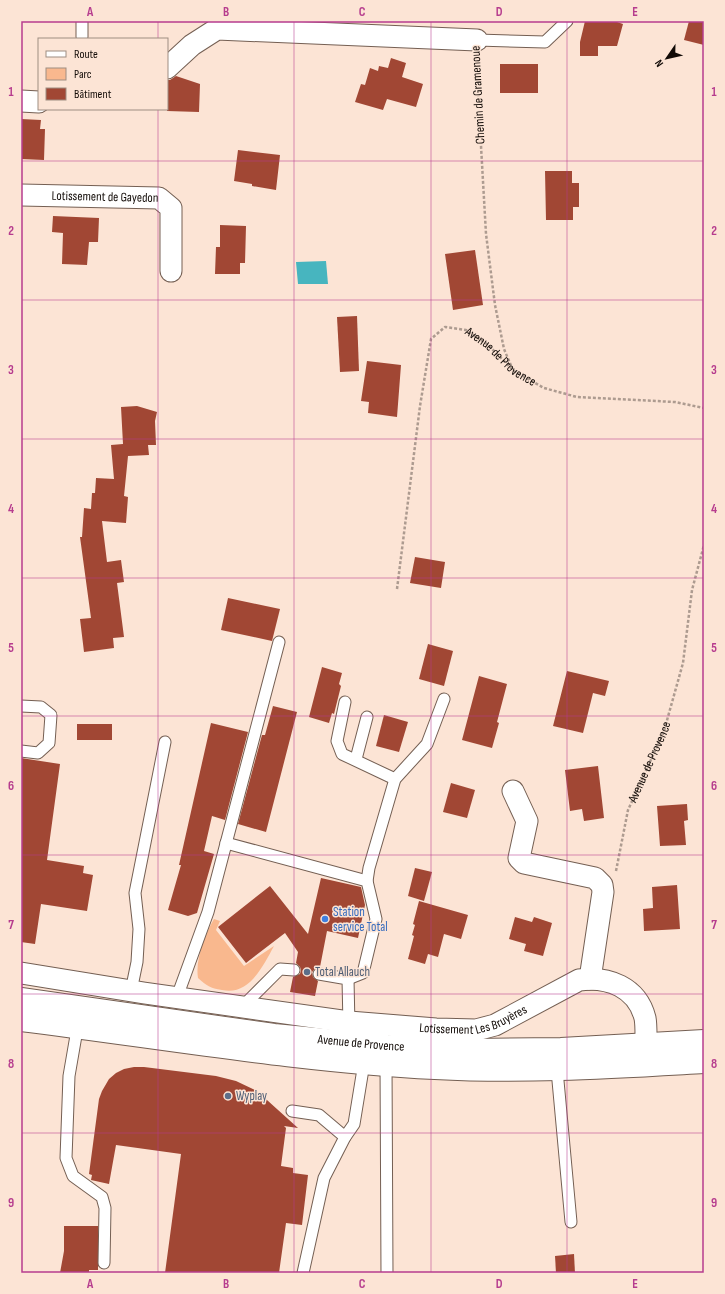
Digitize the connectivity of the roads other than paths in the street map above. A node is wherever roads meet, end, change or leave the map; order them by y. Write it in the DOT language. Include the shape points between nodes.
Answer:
graph roads {
  1 [pos="82,21"];
  2 [pos="567,21"];
  3 [pos="82,37"];
  4 [pos="477,40"];
  5 [pos="168,67"];
  6 [pos="21,101"];
  7 [pos="38,102"];
  8 [pos="21,195"];
  9 [pos="171,270"];
  10 [pos="280,642"];
  11 [pos="444,699"];
  12 [pos="345,702"];
  13 [pos="21,706"];
  14 [pos="367,717"];
  15 [pos="165,742"];
  16 [pos="21,751"];
  17 [pos="356,759"];
  18 [pos="395,779"];
  19 [pos="513,791"];
  20 [pos="226,843"];
  21 [pos="367,881"];
  22 [pos="294,970"];
  23 [pos="21,973"];
  24 [pos="319,974"];
  25 [pos="348,979"];
  26 [pos="590,979"];
  27 [pos="131,991"];
  28 [pos="177,997"];
  29 [pos="21,999"];
  30 [pos="244,1006"];
  31 [pos="79,1017"];
  32 [pos="21,1020"];
  33 [pos="349,1032"];
  34 [pos="704,1041"];
  35 [pos="647,1054"];
  36 [pos="386,1055"];
  37 [pos="704,1062"];
  38 [pos="364,1063"];
  39 [pos="557,1070"];
  40 [pos="292,1111"];
  41 [pos="345,1137"];
  42 [pos="571,1222"];
  43 [pos="104,1263"];
  44 [pos="303,1273"];
  45 [pos="387,1273"];
  1 -- 3 [label="lane"];
  2 -- 4 [label="lane" via="545,42"];
  4 -- 5 [label="street, Chemin de Gramenoue" via="217,29 192,45"];
  6 -- 7 [label="street"];
  8 -- 9 [label="street, Lotissement de Gayedon" via="159,198 171,208"];
  10 -- 20 [label="lane"];
  11 -- 18 [label="lane" via="427,744"];
  12 -- 17 [label="lane" via="337,741 342,754"];
  13 -- 16 [label="lane" via="41,707 51,715 49,743 38,753"];
  14 -- 17 [label="lane"];
  15 -- 27 [label="lane" via="135,893 139,929 137,962"];
  17 -- 18 [label="lane"];
  18 -- 21 [label="lane"];
  19 -- 26 [label="street" via="527,821 519,858 524,863 595,878 602,884"];
  20 -- 21 [label="lane"];
  20 -- 28 [label="lane" via="208,912"];
  21 -- 25 [label="lane" via="376,919 363,973"];
  22 -- 30 [label="lane" via="280,969"];
  23 -- 27 [label="street, Avenue de Provence"];
  24 -- 25 [label="lane"];
  25 -- 33 [label="lane"];
  26 -- 33 [label="street, Lotissement Les Bruyères" via="579,980 495,1025 476,1030"];
  26 -- 35 [label="street, Lotissement Les Bruyères" via="620,984 631,993 645,1018"];
  27 -- 28 [label="street, Avenue de Provence"];
  28 -- 30 [label="street, Avenue de Provence"];
  29 -- 31 [label="main road, Avenue de Provence"];
  30 -- 33 [label="street, Avenue de Provence"];
  31 -- 32 [label="main road, Avenue de Provence"];
  31 -- 33 [label="main road, Avenue de Provence" via="274,1035"];
  31 -- 38 [label="main road, Avenue de Provence" via="271,1053"];
  31 -- 43 [label="lane" via="69,1076 66,1158 73,1176 102,1197 105,1208"];
  33 -- 36 [label="main road, Avenue de Provence"];
  33 -- 38 [label="lane"];
  34 -- 35 [label="main road, Avenue de Provence"];
  35 -- 36 [label="main road, Avenue de Provence" via="561,1049"];
  35 -- 37 [label="main road, Avenue de Provence"];
  35 -- 39 [label="main road, Avenue de Provence"];
  36 -- 38 [label="main road, Avenue de Provence"];
  36 -- 39 [label="main road, Avenue de Provence" via="436,1068"];
  36 -- 45 [label="lane"];
  38 -- 41 [label="lane" via="354,1124"];
  39 -- 42 [label="lane"];
  40 -- 41 [label="lane" via="319,1115"];
  41 -- 44 [label="lane" via="324,1178"];
}
